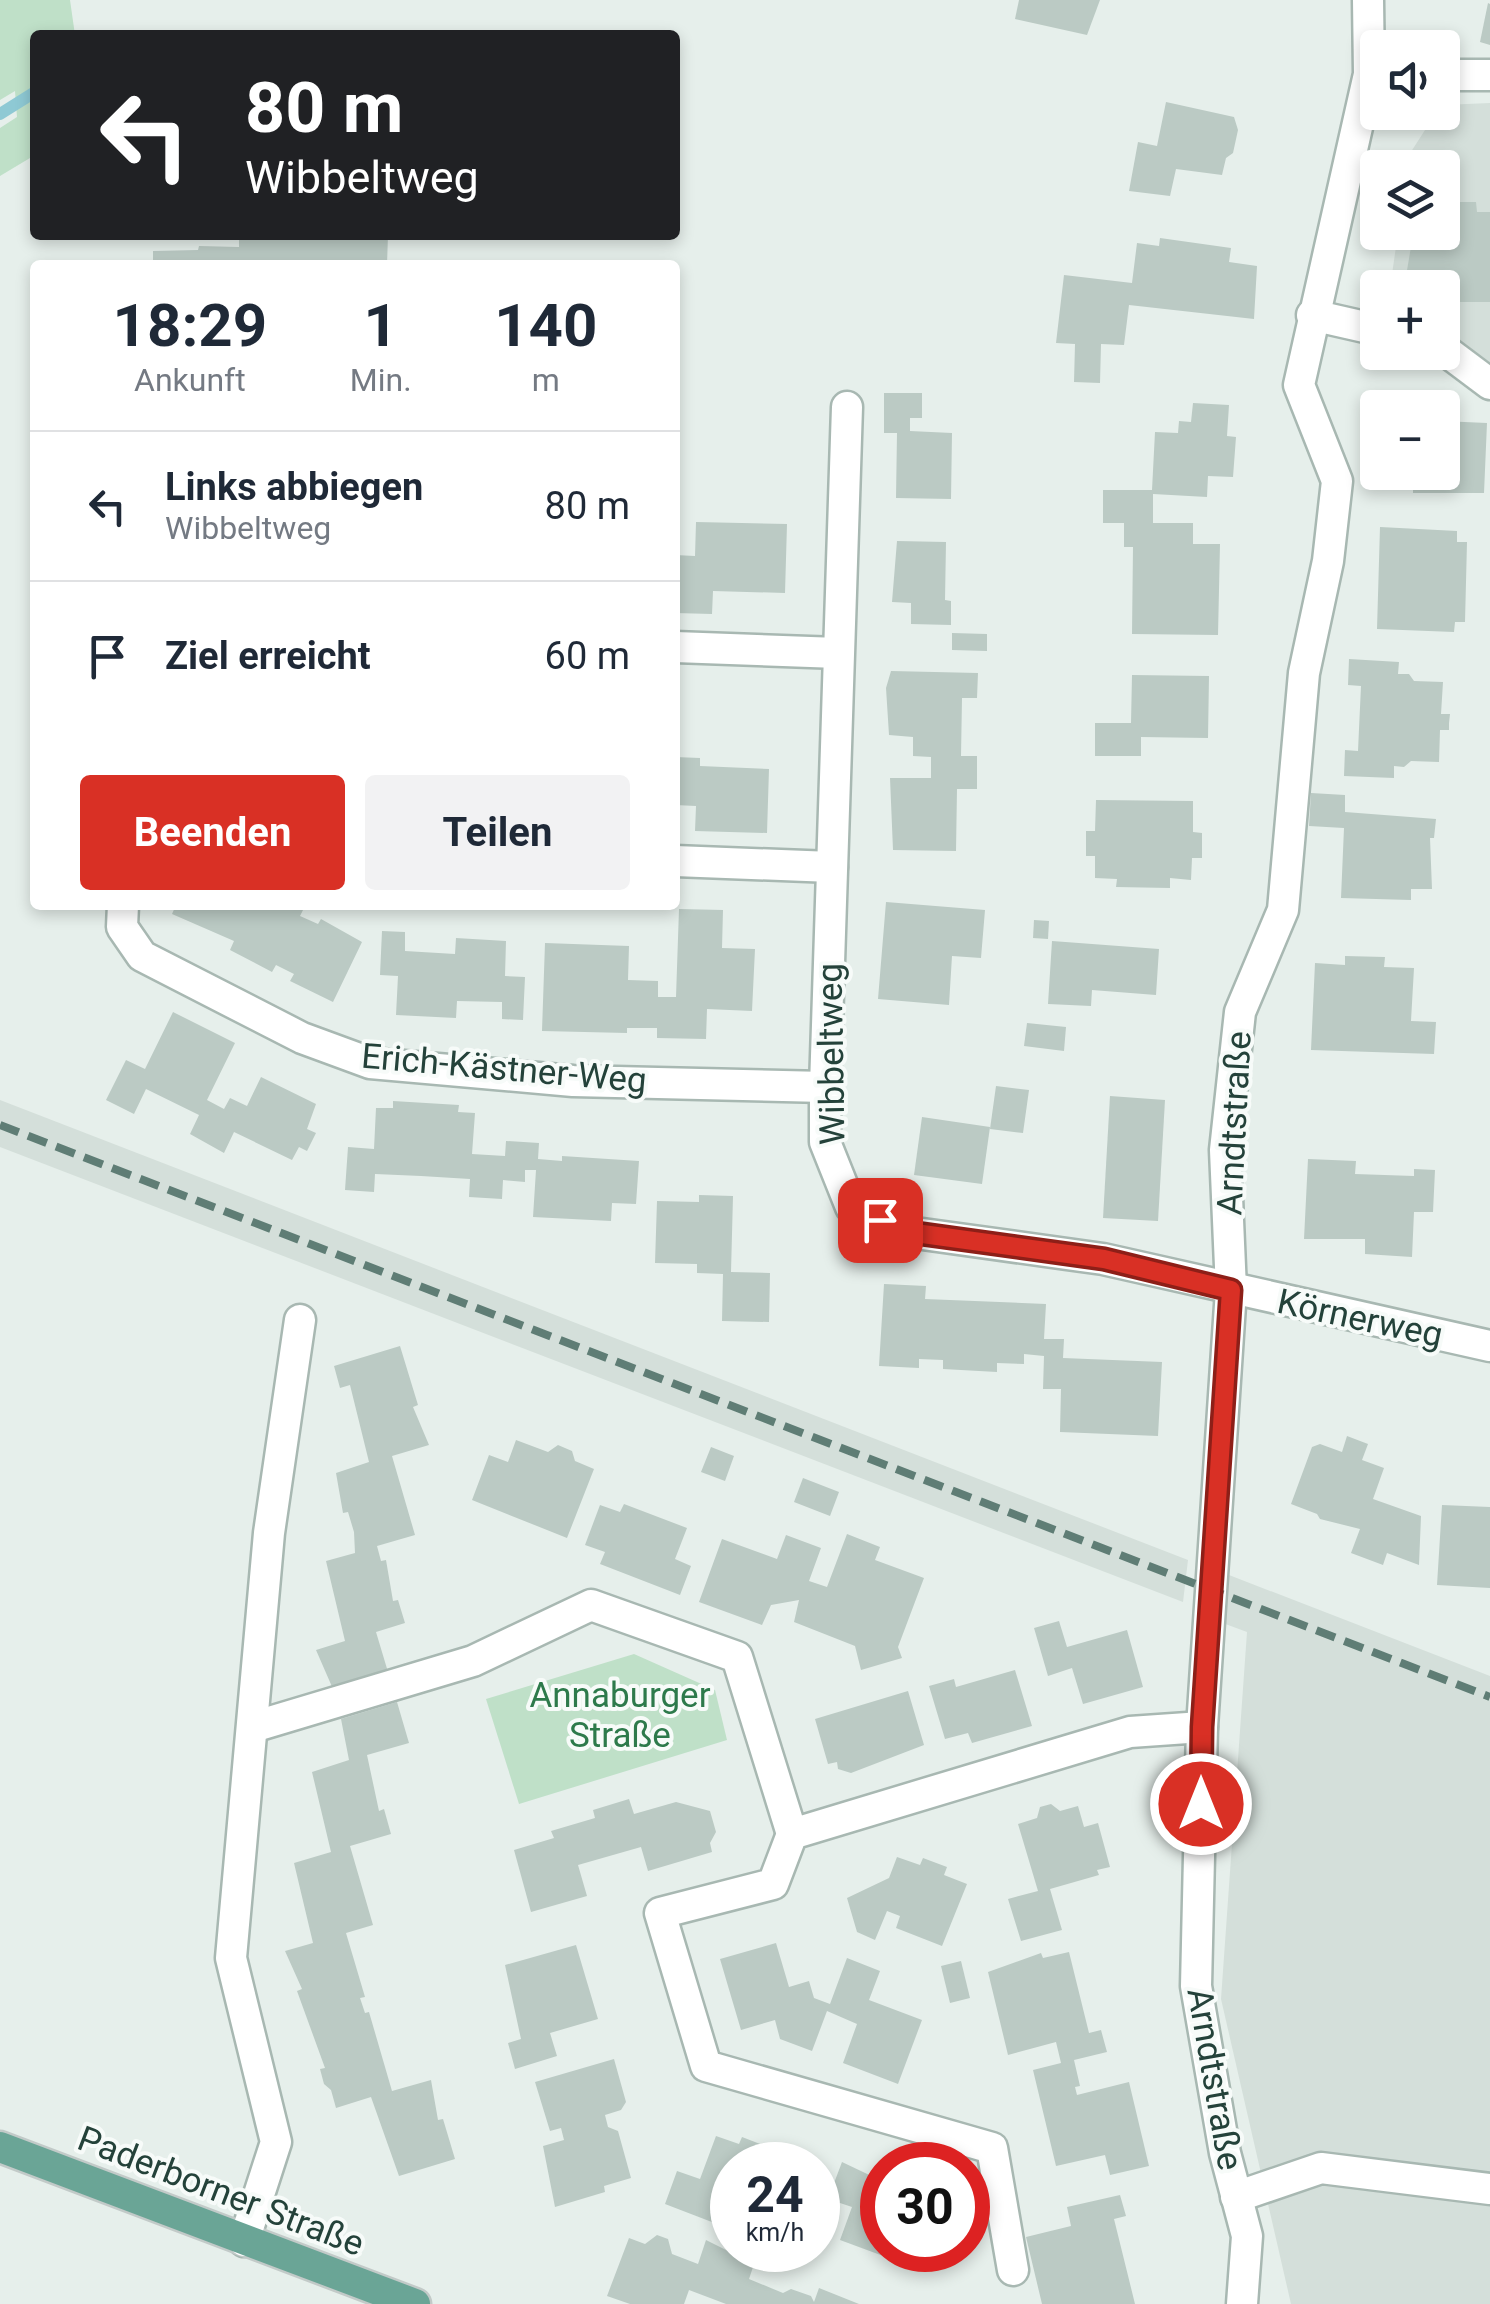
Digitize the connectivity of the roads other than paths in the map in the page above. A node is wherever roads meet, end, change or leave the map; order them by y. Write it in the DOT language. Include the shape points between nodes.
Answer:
graph roads {
  1 [pos="1368,0"];
  2 [pos="1370,30"];
  3 [pos="1460,74"];
  4 [pos="1490,75"];
  5 [pos="1360,126"];
  6 [pos="1312,316"];
  7 [pos="1360,326"];
  8 [pos="1460,362"];
  9 [pos="1490,384"];
  10 [pos="848,407"];
  11 [pos="680,647"];
  12 [pos="838,653"];
  13 [pos="680,861"];
  14 [pos="832,866"];
  15 [pos="122,910"];
  16 [pos="825,1087"];
  17 [pos="1231,1290"];
  18 [pos="300,1320"];
  19 [pos="1490,1346"];
  20 [pos="253,1727"];
  21 [pos="1202,1727"];
  22 [pos="792,1834"];
  23 [pos="0,2147"];
  24 [pos="1490,2189"];
  25 [pos="1236,2197"];
  26 [pos="244,2240"];
  27 [pos="1013,2270"];
  28 [pos="416,2304"];
  29 [pos="1242,2304"];
  1 -- 2 [label="street, Arndtstraße"];
  3 -- 4 [label="street"];
  5 -- 6 [label="street, Arndtstraße"];
  6 -- 7 [label="street"];
  6 -- 17 [label="street, Arndtstraße" via="1299,385 1337,481 1304,673 1283,910 1240,1012 1225,1150"];
  8 -- 9 [label="street"];
  10 -- 12 [label="street, Wibbeltweg"];
  11 -- 12 [label="street"];
  12 -- 14 [label="street, Wibbeltweg"];
  13 -- 14 [label="street"];
  14 -- 16 [label="street, Wibbeltweg"];
  15 -- 16 [label="street, Erich-Kästner-Weg" via="122,927 142,956 302,1038 370,1063 573,1081"];
  16 -- 17 [label="street, Wibbeltweg" via="826,1142 851,1208 908,1232 1104,1259"];
  17 -- 19 [label="street, Körnerweg"];
  17 -- 21 [label="street, Arndtstraße"];
  18 -- 20 [label="street" via="269,1533"];
  20 -- 22 [label="street" via="472,1661 590,1605 737,1657"];
  20 -- 26 [label="street" via="231,1958 276,2142"];
  21 -- 22 [label="street" via="1130,1732"];
  21 -- 25 [label="street, Arndtstraße" via="1196,1986"];
  22 -- 27 [label="street" via="772,1884 660,1913 706,2066 992,2148"];
  23 -- 26 [label="main road, Paderborner Straße"];
  24 -- 25 [label="street" via="1321,2168"];
  25 -- 29 [label="street, Arndtstraße" via="1247,2236"];
  26 -- 28 [label="main road, Paderborner Straße"];
}
